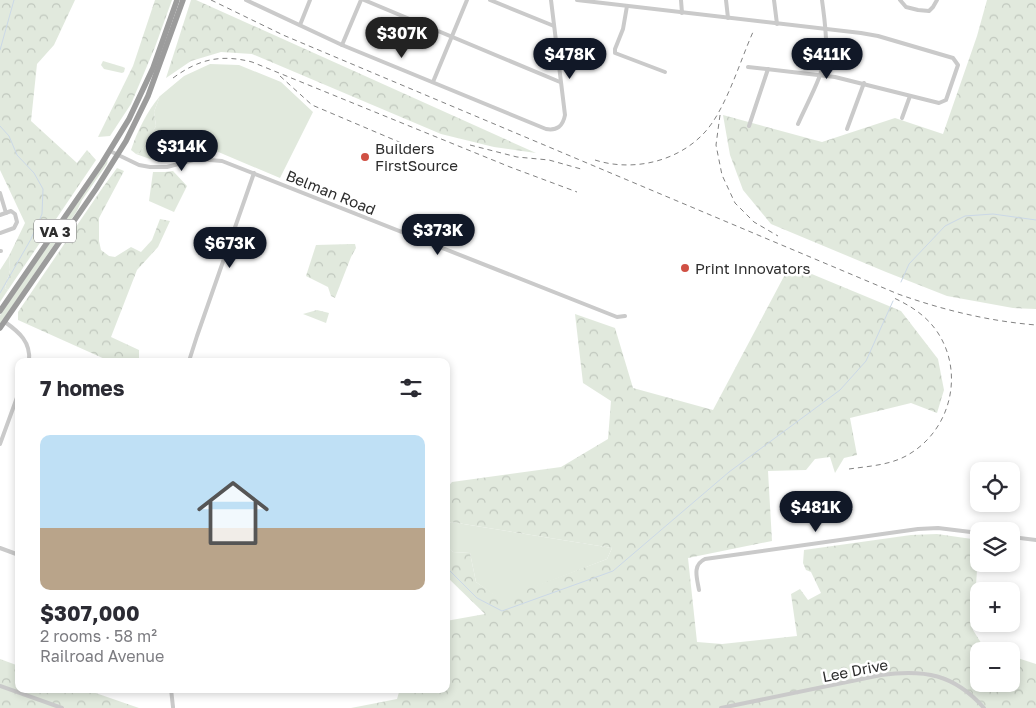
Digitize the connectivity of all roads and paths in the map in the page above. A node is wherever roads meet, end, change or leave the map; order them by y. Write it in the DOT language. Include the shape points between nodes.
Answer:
graph roads {
  1 [pos="177,0"];
  2 [pos="183,0"];
  3 [pos="246,0"];
  4 [pos="310,0"];
  5 [pos="363,0"];
  6 [pos="468,0"];
  7 [pos="490,0"];
  8 [pos="551,0"];
  9 [pos="577,0"];
  10 [pos="637,0"];
  11 [pos="681,0"];
  12 [pos="726,0"];
  13 [pos="774,0"];
  14 [pos="822,0"];
  15 [pos="900,0"];
  16 [pos="937,0"];
  17 [pos="595,1"];
  18 [pos="256,2"];
  19 [pos="626,6"];
  20 [pos="638,7"];
  21 [pos="177,8"];
  22 [pos="682,13"];
  23 [pos="728,18"];
  24 [pos="776,24"];
  25 [pos="300,25"];
  26 [pos="554,26"];
  27 [pos="825,29"];
  28 [pos="452,37"];
  29 [pos="342,45"];
  30 [pos="748,67"];
  31 [pos="768,69"];
  32 [pos="665,72"];
  33 [pos="819,75"];
  34 [pos="433,82"];
  35 [pos="560,82"];
  36 [pos="864,83"];
  37 [pos="910,96"];
  38 [pos="902,118"];
  39 [pos="798,124"];
  40 [pos="749,126"];
  41 [pos="847,129"];
  42 [pos="110,151"];
  43 [pos="118,155"];
  44 [pos="254,173"];
  45 [pos="0,193"];
  46 [pos="6,213"];
  47 [pos="0,215"];
  48 [pos="0,233"];
  49 [pos="0,311"];
  50 [pos="625,316"];
  51 [pos="5,322"];
  52 [pos="0,328"];
  53 [pos="29,358"];
  54 [pos="191,358"];
  55 [pos="15,403"];
  56 [pos="0,444"];
  57 [pos="970,532"];
  58 [pos="1020,538"];
  59 [pos="1036,540"];
  60 [pos="0,548"];
  61 [pos="15,554"];
  62 [pos="699,590"];
  63 [pos="0,686"];
  64 [pos="15,691"];
  65 [pos="20,693"];
  66 [pos="172,693"];
  67 [pos="174,707"];
  68 [pos="62,708"];
  69 [pos="721,708"];
  70 [pos="984,708"];
  1 -- 21 [label="highway, VA 3"];
  2 -- 21 [label="highway, VA 3"];
  3 -- 18 [label="street"];
  4 -- 25 [label="street"];
  5 -- 28 [label="street"];
  5 -- 29 [label="street"];
  6 -- 28 [label="street"];
  7 -- 26 [label="street"];
  8 -- 26 [label="street"];
  9 -- 17 [label="street"];
  10 -- 20 [label="street"];
  11 -- 22 [label="street"];
  12 -- 23 [label="street"];
  13 -- 24 [label="street"];
  14 -- 27 [label="street"];
  15 -- 16 [label="street" via="906,7 918,10 929,10"];
  17 -- 19 [label="street"];
  18 -- 25 [label="street"];
  19 -- 20 [label="street"];
  19 -- 32 [label="street" via="615,53"];
  20 -- 22 [label="street"];
  21 -- 42 [label="highway, VA 3" via="150,75"];
  21 -- 43 [label="highway, VA 3" via="148,96"];
  22 -- 23 [label="street"];
  23 -- 24 [label="street"];
  24 -- 27 [label="street"];
  25 -- 29 [label="street"];
  26 -- 35 [label="street"];
  27 -- 33 [label="street" via="825,55"];
  27 -- 37 [label="street" via="873,35 953,58 957,62 958,68 946,100 939,103"];
  28 -- 34 [label="street"];
  28 -- 35 [label="street"];
  29 -- 34 [label="street"];
  30 -- 31 [label="street"];
  31 -- 33 [label="street"];
  31 -- 40 [label="street"];
  33 -- 36 [label="street"];
  33 -- 39 [label="street"];
  34 -- 35 [label="street" via="552,130 561,126 565,115"];
  36 -- 37 [label="street"];
  36 -- 41 [label="street"];
  37 -- 38 [label="street"];
  42 -- 43 [label="street, Belman Road"];
  42 -- 49 [label="highway, VA 3"];
  43 -- 44 [label="street, Belman Road" via="150,167 213,159"];
  43 -- 51 [label="highway, VA 3"];
  44 -- 50 [label="street, Belman Road" via="616,317"];
  44 -- 54 [label="street"];
  45 -- 46 [label="street"];
  46 -- 47 [label="street"];
  46 -- 48 [label="street" via="11,211 15,214 16,226"];
  51 -- 52 [label="highway, VA 3"];
  51 -- 53 [label="street" via="26,342"];
  55 -- 56 [label="street"];
  57 -- 62 [label="street" via="918,529 705,558 696,567"];
  58 -- 59 [label="street"];
  60 -- 61 [label="street"];
  63 -- 64 [label="street"];
  65 -- 68 [label="street"];
  66 -- 67 [label="street"];
  69 -- 70 [label="street, Lee Drive" via="907,672 927,673 951,681"];
}
